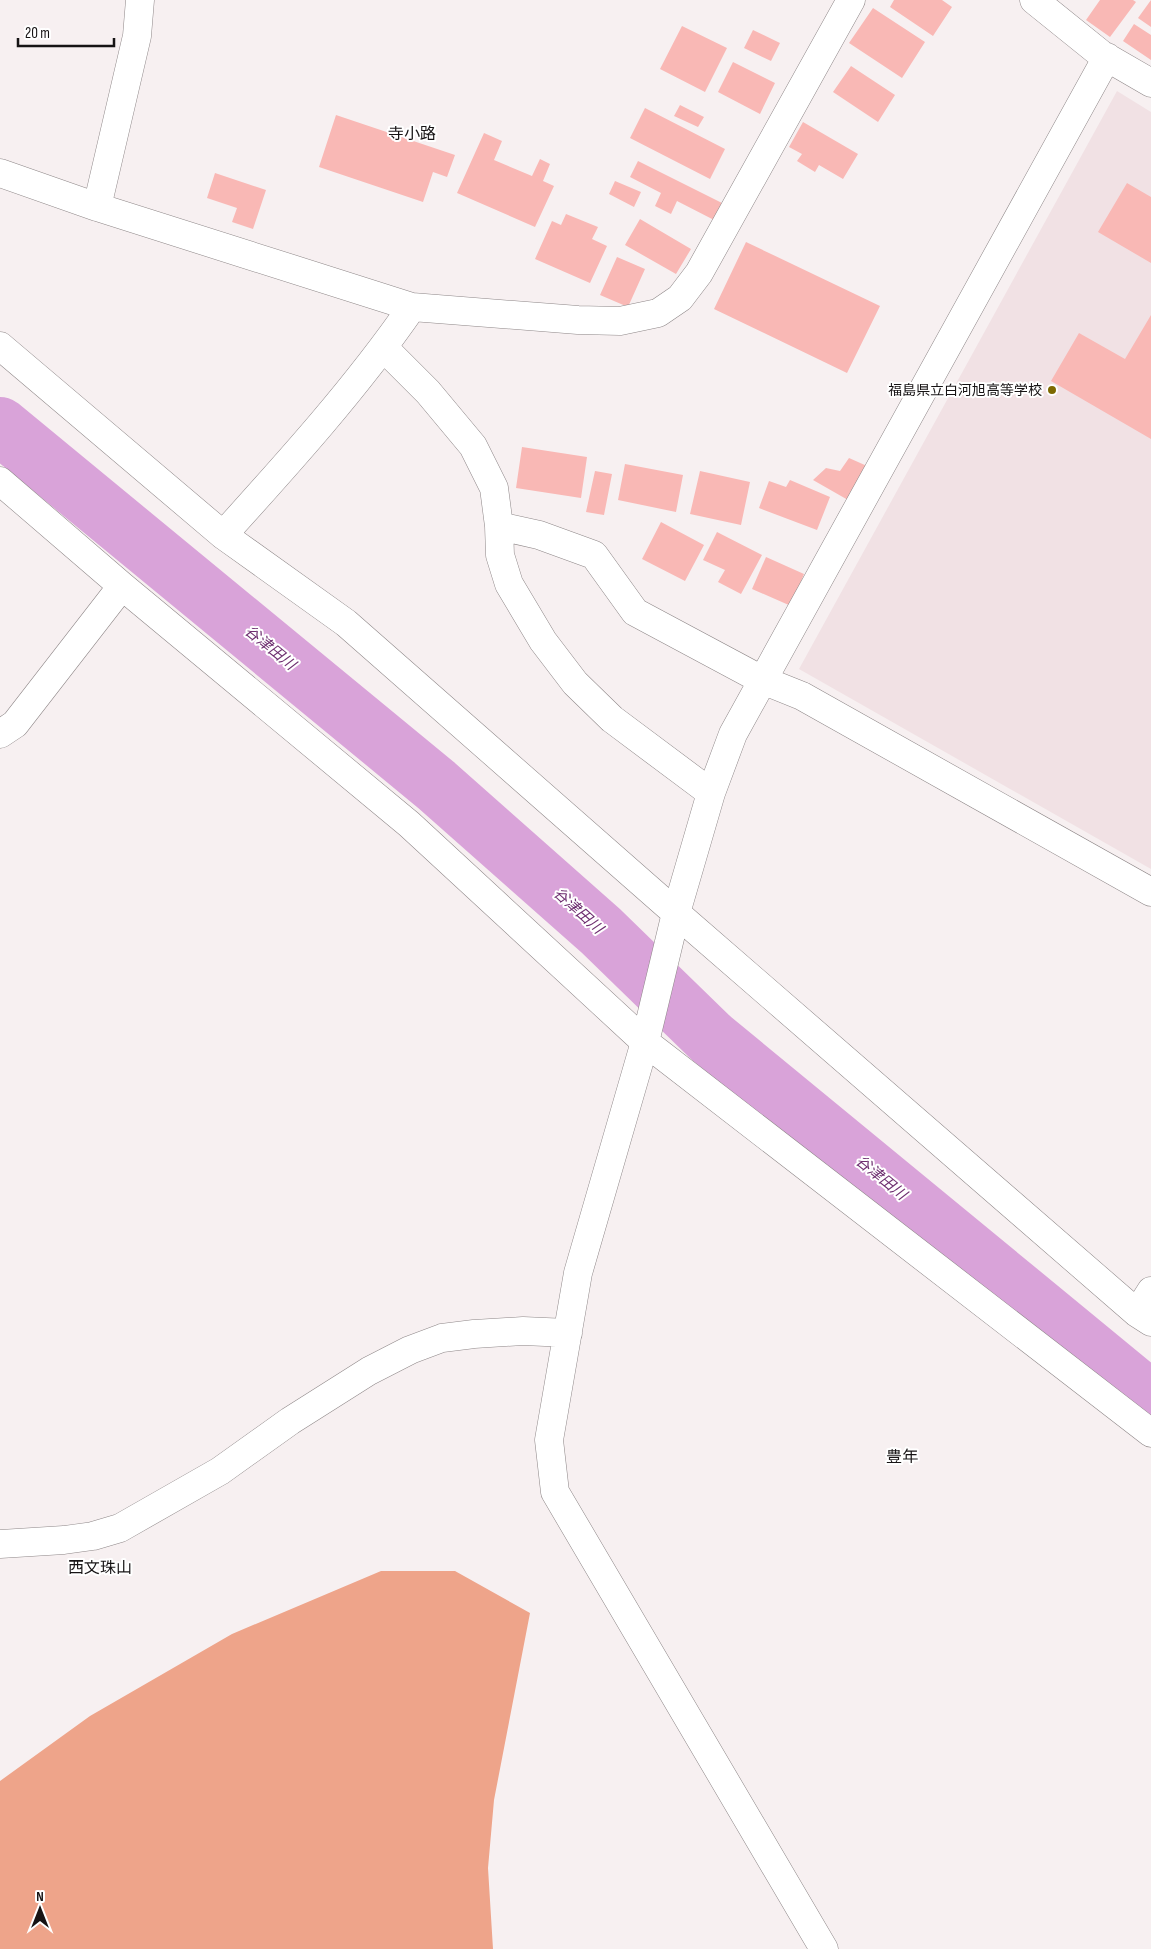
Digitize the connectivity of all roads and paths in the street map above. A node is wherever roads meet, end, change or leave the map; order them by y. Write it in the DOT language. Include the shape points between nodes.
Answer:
graph roads {
  1 [pos="140,0"];
  2 [pos="851,0"];
  3 [pos="1034,0"];
  4 [pos="1107,57"];
  5 [pos="1151,83"];
  6 [pos="0,173"];
  7 [pos="97,207"];
  8 [pos="412,307"];
  9 [pos="0,346"];
  10 [pos="384,348"];
  11 [pos="0,481"];
  12 [pos="499,526"];
  13 [pos="223,534"];
  14 [pos="122,586"];
  15 [pos="762,680"];
  16 [pos="0,734"];
  17 [pos="710,793"];
  18 [pos="1151,892"];
  19 [pos="676,914"];
  20 [pos="646,1034"];
  21 [pos="1146,1309"];
  22 [pos="568,1333"];
  23 [pos="1151,1433"];
  24 [pos="0,1544"];
  25 [pos="824,1949"];
  1 -- 7 [label="street" via="137,36"];
  2 -- 8 [label="street" via="699,273 680,298 658,313 620,321"];
  3 -- 4 [label="street"];
  4 -- 5 [label="street"];
  4 -- 15 [label="street"];
  6 -- 7 [label="street"];
  7 -- 8 [label="street"];
  8 -- 10 [label="street"];
  9 -- 13 [label="street"];
  10 -- 12 [label="street" via="428,392 473,446 494,488"];
  10 -- 13 [label="street" via="293,457"];
  11 -- 14 [label="street"];
  12 -- 15 [label="street" via="539,534 594,555 636,612"];
  12 -- 17 [label="street" via="500,555 509,584 543,641 575,683 612,719"];
  13 -- 19 [label="street" via="346,624"];
  14 -- 16 [label="street" via="15,724"];
  14 -- 20 [label="street" via="409,824"];
  15 -- 17 [label="street" via="733,734"];
  15 -- 18 [label="street" via="802,696"];
  17 -- 19 [label="street"];
  19 -- 20 [label="street"];
  19 -- 21 [label="street"];
  20 -- 22 [label="street" via="578,1273"];
  20 -- 23 [label="street"];
  22 -- 24 [label="street" via="523,1331 442,1338 369,1371 220,1471 120,1528 64,1540"];
  22 -- 25 [label="street" via="549,1440 555,1492"];
}
